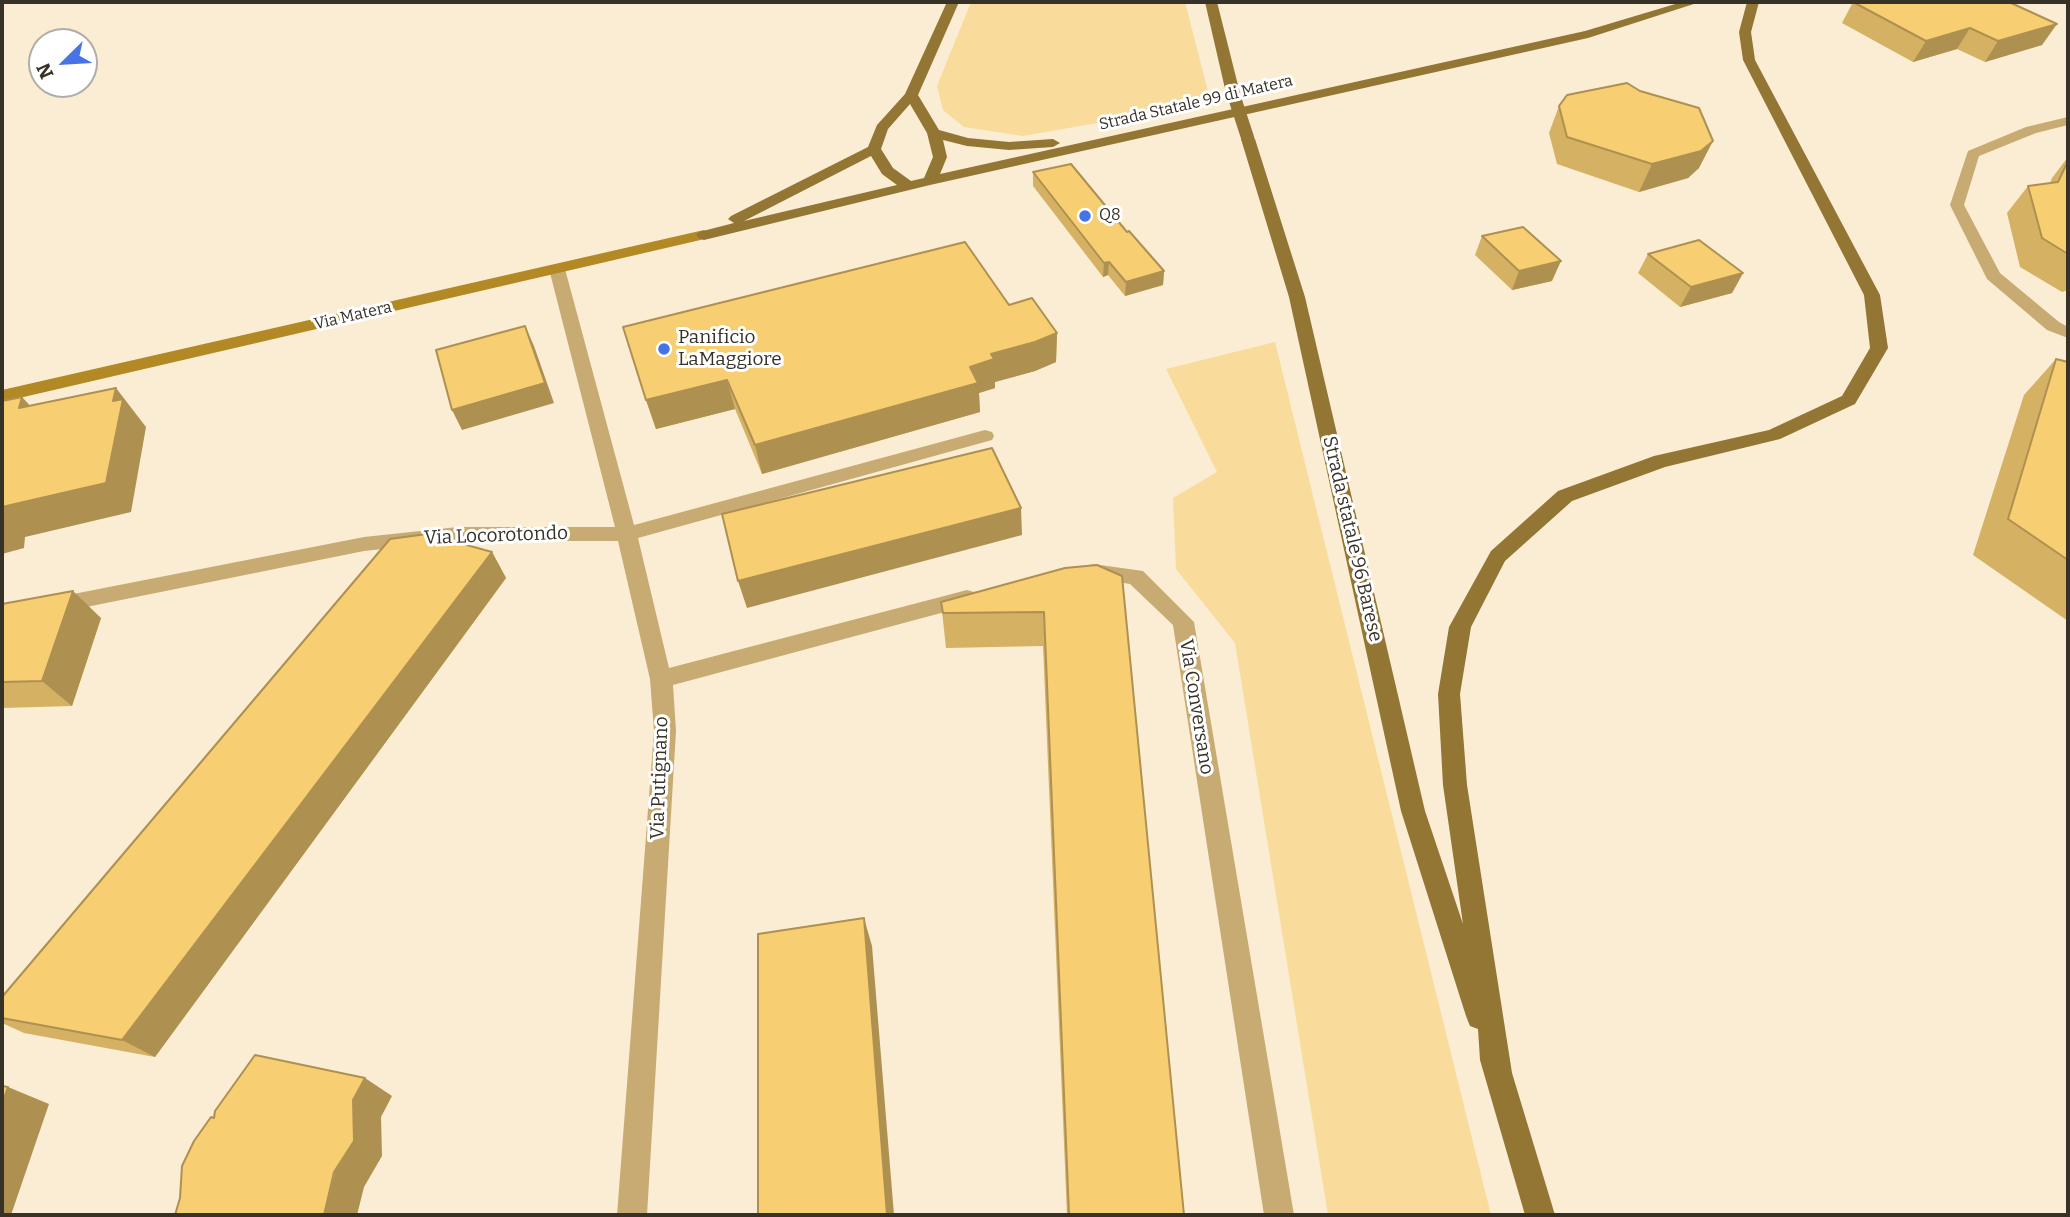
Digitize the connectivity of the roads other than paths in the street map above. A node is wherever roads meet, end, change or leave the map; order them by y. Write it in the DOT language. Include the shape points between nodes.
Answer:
graph roads {
  1 [pos="953,2"];
  2 [pos="1211,2"];
  3 [pos="1694,2"];
  4 [pos="1753,2"];
  5 [pos="911,95"];
  6 [pos="2068,121"];
  7 [pos="934,133"];
  8 [pos="1121,138"];
  9 [pos="873,149"];
  10 [pos="930,181"];
  11 [pos="911,187"];
  12 [pos="704,235"];
  13 [pos="557,269"];
  14 [pos="2068,333"];
  15 [pos="2,396"];
  16 [pos="985,436"];
  17 [pos="626,534"];
  18 [pos="1072,570"];
  19 [pos="992,591"];
  20 [pos="2,615"];
  21 [pos="661,679"];
  22 [pos="1499,1073"];
  23 [pos="632,1215"];
  24 [pos="1279,1215"];
  25 [pos="1540,1215"];
  1 -- 5 [label="main road"];
  2 -- 22 [label="main road, Strada statale 96 Barese, bridge" via="1233,93 1297,297 1413,811"];
  3 -- 8 [label="main road, Strada Statale 99 di Matera" via="1588,34"];
  4 -- 22 [label="main road" via="1745,32 1749,60 1872,295 1879,348 1849,400 1774,435 1661,461 1565,496 1498,556 1460,627 1449,694 1455,785"];
  5 -- 7 [label="main road"];
  5 -- 9 [label="main road" via="882,128"];
  6 -- 14 [label="street" via="2031,130 1973,154 1957,205 1993,276 2053,326"];
  7 -- 8 [label="main road" via="1009,146"];
  7 -- 10 [label="main road" via="940,157"];
  8 -- 10 [label="main road, Strada Statale 99 di Matera"];
  9 -- 11 [label="main road" via="887,171"];
  9 -- 12 [label="main road"];
  10 -- 11 [label="main road, Strada Statale 99 di Matera"];
  11 -- 12 [label="main road, Strada Statale 99 di Matera"];
  12 -- 13 [label="street, Via Matera"];
  13 -- 15 [label="street, Via Matera"];
  13 -- 17 [label="street, Via Putignano"];
  16 -- 17 [label="street, Via Locorotondo"];
  17 -- 20 [label="street, Via Locorotondo" via="458,534 364,544"];
  17 -- 21 [label="street, Via Putignano"];
  18 -- 24 [label="street, Via Conversano" via="1136,578 1183,622"];
  19 -- 21 [label="street"];
  21 -- 23 [label="street, Via Putignano" via="665,732"];
  22 -- 25 [label="main road"];
}
